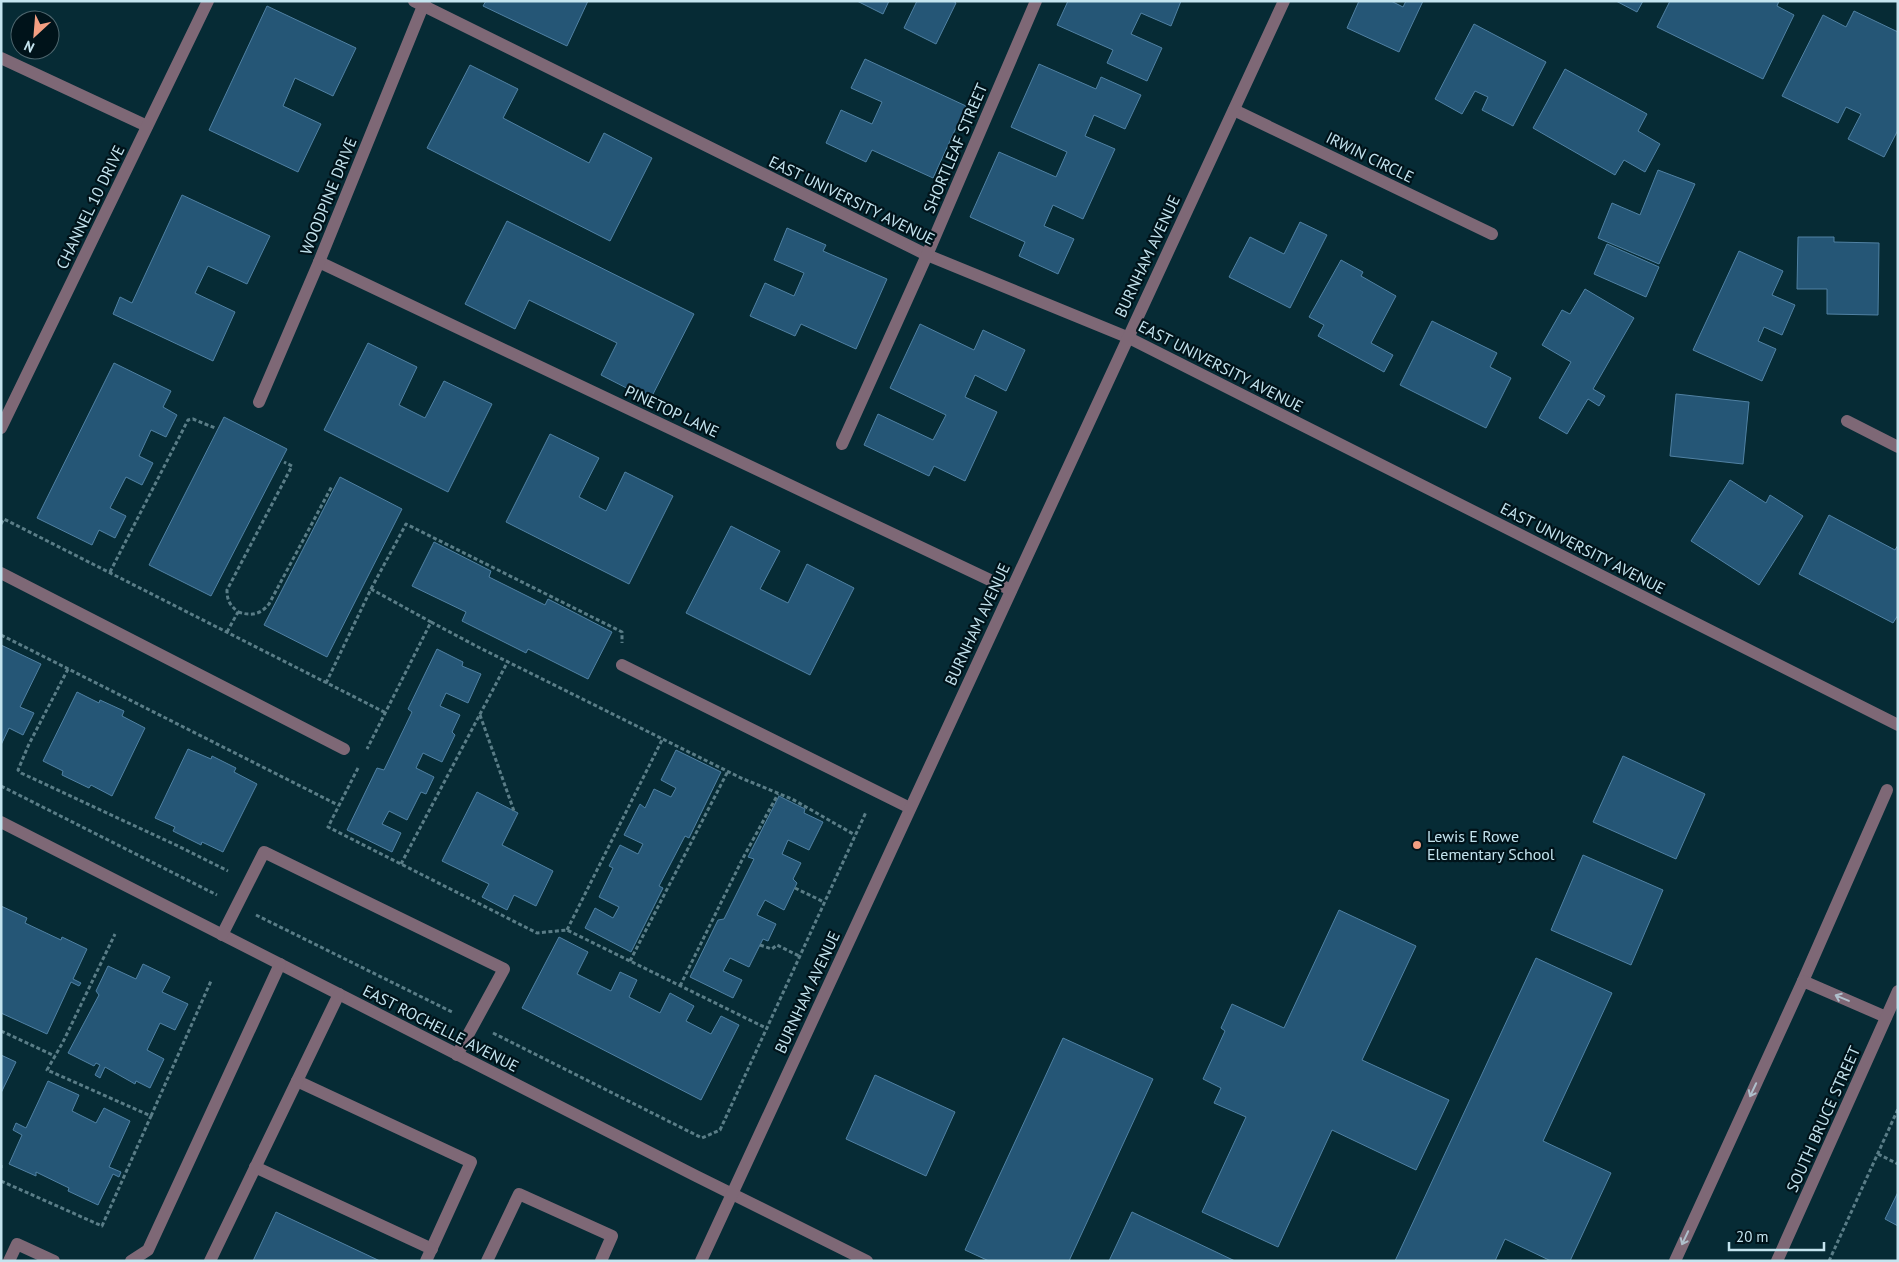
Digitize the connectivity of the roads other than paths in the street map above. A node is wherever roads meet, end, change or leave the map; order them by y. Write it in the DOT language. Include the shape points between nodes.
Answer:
graph roads {
  1 [pos="208,1"];
  2 [pos="1036,1"];
  3 [pos="1284,1"];
  4 [pos="421,3"];
  5 [pos="1,58"];
  6 [pos="1234,110"];
  7 [pos="147,126"];
  8 [pos="1492,234"];
  9 [pos="927,255"];
  10 [pos="319,262"];
  11 [pos="1127,337"];
  12 [pos="259,402"];
  13 [pos="1847,421"];
  14 [pos="1,428"];
  15 [pos="842,444"];
  16 [pos="1898,447"];
  17 [pos="1,573"];
  18 [pos="1011,590"];
  19 [pos="622,665"];
  20 [pos="1898,724"];
  21 [pos="344,749"];
  22 [pos="1887,790"];
  23 [pos="910,808"];
  24 [pos="1,822"];
  25 [pos="222,935"];
  26 [pos="280,964"];
  27 [pos="1803,981"];
  28 [pos="339,994"];
  29 [pos="1897,994"];
  30 [pos="1886,1017"];
  31 [pos="457,1055"];
  32 [pos="297,1081"];
  33 [pos="255,1168"];
  34 [pos="732,1194"];
  35 [pos="429,1255"];
  36 [pos="8,1261"];
  37 [pos="54,1261"];
  38 [pos="131,1261"];
  39 [pos="210,1261"];
  40 [pos="487,1261"];
  41 [pos="601,1261"];
  42 [pos="701,1261"];
  43 [pos="867,1261"];
  44 [pos="1675,1261"];
  45 [pos="1778,1261"];
  1 -- 7 [label="street, CHANNEL 10 DRIVE"];
  2 -- 9 [label="street, SHORTLEAF STREET"];
  3 -- 6 [label="street, BURNHAM AVENUE"];
  4 -- 9 [label="street, EAST UNIVERSITY AVENUE"];
  4 -- 10 [label="street, WOODPINE DRIVE"];
  5 -- 7 [label="street"];
  6 -- 8 [label="street, IRWIN CIRCLE"];
  6 -- 11 [label="street, BURNHAM AVENUE"];
  7 -- 14 [label="street, CHANNEL 10 DRIVE"];
  9 -- 11 [label="street, EAST UNIVERSITY AVENUE"];
  9 -- 15 [label="street, SHORTLEAF STREET"];
  10 -- 12 [label="street, WOODPINE DRIVE"];
  10 -- 18 [label="street, PINETOP LANE"];
  11 -- 18 [label="street, BURNHAM AVENUE"];
  11 -- 20 [label="street, EAST UNIVERSITY AVENUE"];
  13 -- 16 [label="street"];
  17 -- 21 [label="street"];
  18 -- 23 [label="street, BURNHAM AVENUE"];
  19 -- 23 [label="street"];
  22 -- 27 [label="street"];
  23 -- 34 [label="street, BURNHAM AVENUE"];
  24 -- 25 [label="street, EAST ROCHELLE AVENUE"];
  25 -- 26 [label="street, EAST ROCHELLE AVENUE"];
  25 -- 31 [label="street" via="264,852 504,969"];
  26 -- 28 [label="street, EAST ROCHELLE AVENUE"];
  26 -- 38 [label="street" via="148,1250"];
  30 -- 27 [label="street, one-way"];
  27 -- 44 [label="street, one-way"];
  28 -- 31 [label="street, EAST ROCHELLE AVENUE"];
  28 -- 32 [label="street"];
  29 -- 30 [label="street, SOUTH BRUCE STREET"];
  30 -- 45 [label="street, SOUTH BRUCE STREET"];
  31 -- 34 [label="street, EAST ROCHELLE AVENUE"];
  32 -- 33 [label="street"];
  32 -- 35 [label="street" via="471,1162"];
  33 -- 35 [label="street"];
  33 -- 39 [label="street"];
  34 -- 42 [label="street, BURNHAM AVENUE"];
  34 -- 43 [label="street, EAST ROCHELLE AVENUE"];
  36 -- 37 [label="street" via="17,1244"];
  40 -- 41 [label="street" via="519,1194 612,1236"];
}
